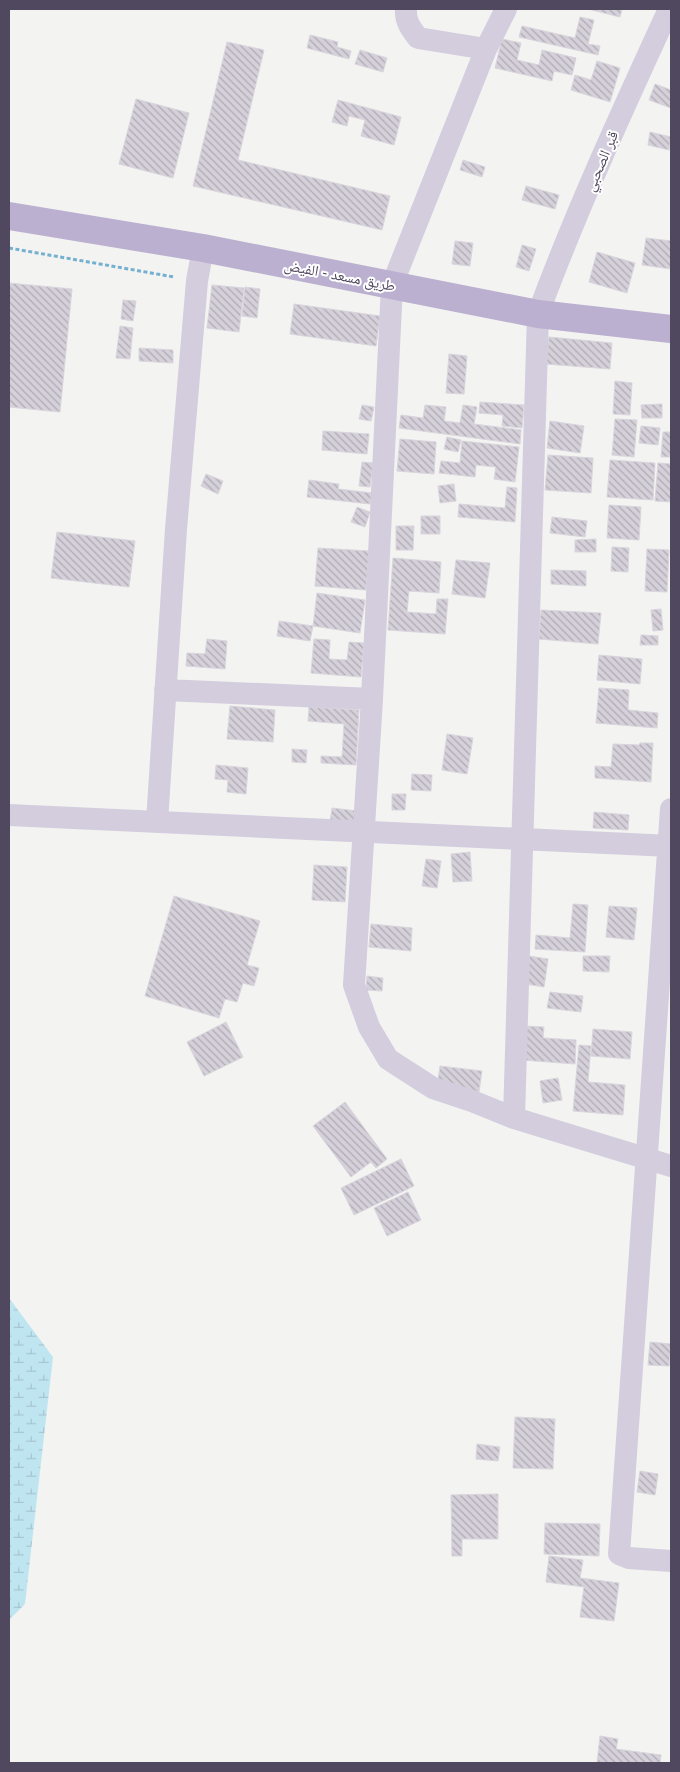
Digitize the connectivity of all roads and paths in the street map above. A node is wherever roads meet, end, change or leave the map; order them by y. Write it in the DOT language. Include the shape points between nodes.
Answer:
graph roads {
  1 [pos="406,9"];
  2 [pos="506,9"];
  3 [pos="669,9"];
  4 [pos="486,49"];
  5 [pos="9,216"];
  6 [pos="9,248"];
  7 [pos="203,248"];
  8 [pos="197,281"];
  9 [pos="392,285"];
  10 [pos="538,314"];
  11 [pos="671,329"];
  12 [pos="165,690"];
  13 [pos="372,699"];
  14 [pos="671,809"];
  15 [pos="9,815"];
  16 [pos="157,822"];
  17 [pos="363,832"];
  18 [pos="522,840"];
  19 [pos="670,846"];
  20 [pos="514,1118"];
  21 [pos="646,1159"];
  22 [pos="671,1166"];
  23 [pos="671,1561"];
  1 -- 4 [label="street" via="410,28 418,38"];
  2 -- 4 [label="street"];
  3 -- 10 [label="street, قبر الصحبي" via="554,270"];
  4 -- 9 [label="street"];
  5 -- 7 [label="main road, طريق مسعد - الفيض"];
  6 -- 8 [label="path"];
  7 -- 8 [label="street"];
  7 -- 9 [label="main road, طريق مسعد - الفيض"];
  8 -- 12 [label="street"];
  9 -- 10 [label="main road, طريق مسعد - الفيض"];
  9 -- 13 [label="street"];
  10 -- 11 [label="main road, طريق مسعد - الفيض"];
  10 -- 18 [label="street, قبر الصحبي"];
  12 -- 13 [label="street"];
  12 -- 16 [label="street"];
  13 -- 17 [label="street"];
  14 -- 19 [label="street"];
  15 -- 16 [label="street"];
  16 -- 17 [label="street"];
  17 -- 18 [label="street"];
  17 -- 20 [label="street" via="354,985 369,1027 388,1060 433,1088"];
  18 -- 19 [label="street"];
  18 -- 20 [label="street, قبر الصحبي"];
  19 -- 21 [label="street"];
  20 -- 21 [label="street"];
  21 -- 22 [label="street"];
  21 -- 23 [label="street" via="619,1554 629,1558"];
}
